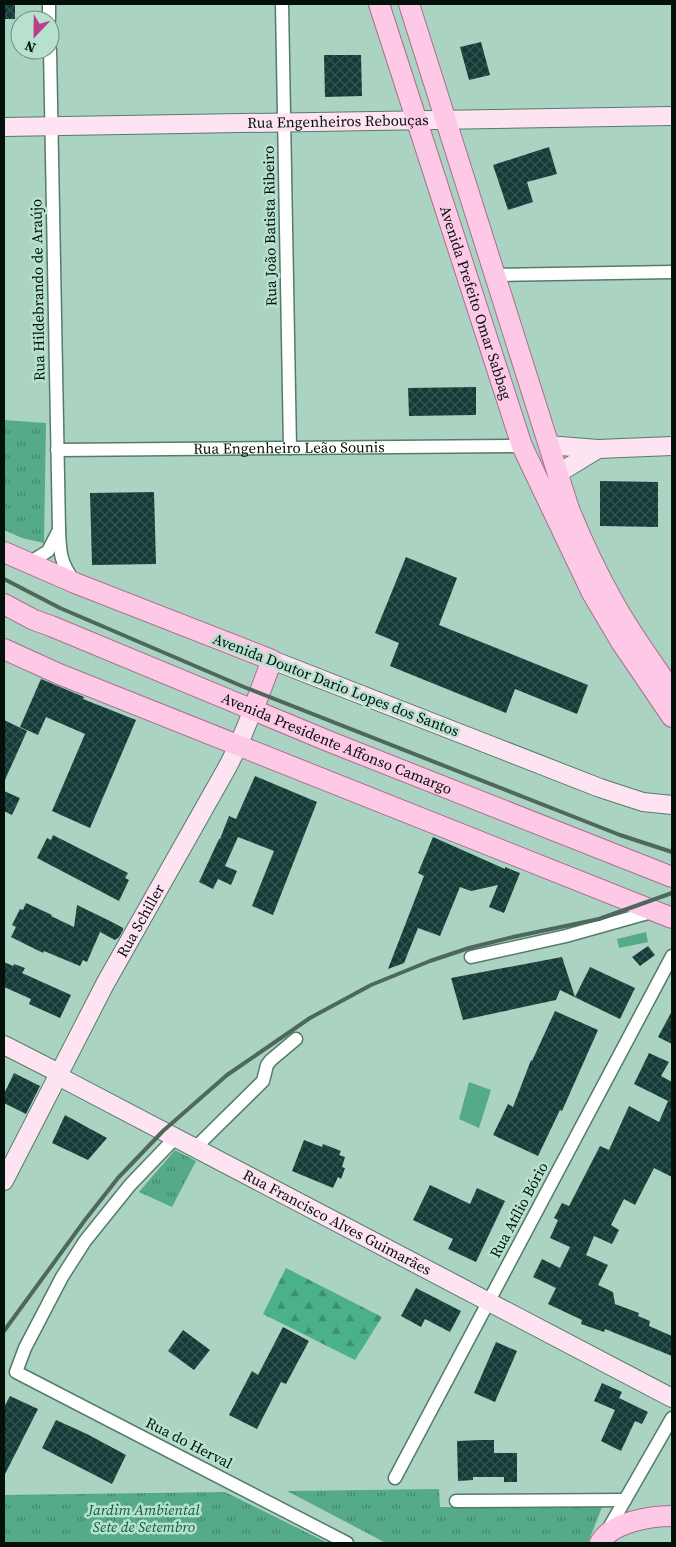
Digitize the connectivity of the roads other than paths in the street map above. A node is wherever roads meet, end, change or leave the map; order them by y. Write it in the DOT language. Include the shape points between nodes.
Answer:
graph roads {
  1 [pos="282,4"];
  2 [pos="379,4"];
  3 [pos="409,4"];
  4 [pos="50,60"];
  5 [pos="672,116"];
  6 [pos="416,120"];
  7 [pos="446,120"];
  8 [pos="284,122"];
  9 [pos="51,126"];
  10 [pos="4,127"];
  11 [pos="672,272"];
  12 [pos="495,276"];
  13 [pos="548,445"];
  14 [pos="522,446"];
  15 [pos="672,446"];
  16 [pos="290,448"];
  17 [pos="598,449"];
  18 [pos="57,450"];
  19 [pos="557,474"];
  20 [pos="59,530"];
  21 [pos="4,552"];
  22 [pos="29,564"];
  23 [pos="75,583"];
  24 [pos="598,590"];
  25 [pos="4,604"];
  26 [pos="4,649"];
  27 [pos="272,660"];
  28 [pos="672,691"];
  29 [pos="252,710"];
  30 [pos="672,717"];
  31 [pos="238,746"];
  32 [pos="672,805"];
  33 [pos="672,877"];
  34 [pos="664,914"];
  35 [pos="672,956"];
  36 [pos="471,957"];
  37 [pos="296,1040"];
  38 [pos="4,1045"];
  39 [pos="58,1076"];
  40 [pos="176,1138"];
  41 [pos="195,1148"];
  42 [pos="4,1181"];
  43 [pos="489,1302"];
  44 [pos="672,1398"];
  45 [pos="672,1418"];
  46 [pos="395,1478"];
  47 [pos="456,1500"];
  48 [pos="625,1500"];
  49 [pos="672,1516"];
  50 [pos="621,1526"];
  51 [pos="672,1527"];
  52 [pos="602,1540"];
  53 [pos="347,1543"];
  1 -- 8 [label="street, Rua João Batista Ribeiro"];
  2 -- 6 [label="main road, Avenida Prefeito Omar Sabbag"];
  3 -- 7 [label="main road, Avenida Prefeito Omar Sabbag"];
  4 -- 9 [label="street, Rua Hildebrando de Araújo"];
  5 -- 7 [label="street, Rua Engenheiros Rebouças"];
  6 -- 7 [label="street, Rua Engenheiros Rebouças"];
  6 -- 8 [label="street, Rua Engenheiros Rebouças"];
  6 -- 14 [label="main road, Avenida Prefeito Omar Sabbag"];
  7 -- 12 [label="main road, Avenida Prefeito Omar Sabbag"];
  8 -- 9 [label="street, Rua Engenheiros Rebouças"];
  8 -- 16 [label="street, Rua João Batista Ribeiro"];
  9 -- 10 [label="street, Rua Engenheiros Rebouças"];
  9 -- 18 [label="street, Rua Hildebrando de Araújo"];
  11 -- 12 [label="street"];
  12 -- 13 [label="main road, Avenida Prefeito Omar Sabbag"];
  13 -- 17 [label="street"];
  13 -- 19 [label="main road, Avenida Prefeito Omar Sabbag"];
  14 -- 16 [label="street, Rua Engenheiro Leão Sounis"];
  14 -- 24 [label="main road, Avenida Prefeito Omar Sabbag"];
  15 -- 17 [label="street"];
  16 -- 18 [label="street, Rua Engenheiro Leão Sounis"];
  17 -- 19 [label="street"];
  18 -- 20 [label="street, Rua Hildebrando de Araújo"];
  19 -- 24 [label="main road, Avenida Prefeito Omar Sabbag"];
  20 -- 22 [label="street" via="48,551"];
  20 -- 23 [label="street, Rua Hildebrando de Araújo" via="62,562"];
  21 -- 22 [label="main road, Avenida Doutor Dario Lopes dos Santos"];
  22 -- 23 [label="main road, Avenida Doutor Dario Lopes dos Santos"];
  23 -- 27 [label="main road, Avenida Doutor Dario Lopes dos Santos"];
  24 -- 28 [label="main road" via="628,626"];
  24 -- 30 [label="main road" via="616,634"];
  25 -- 29 [label="main road, Avenida Presidente Affonso Camargo" via="34,620"];
  26 -- 31 [label="main road"];
  27 -- 29 [label="main road, Rua Schiller"];
  27 -- 32 [label="street, Avenida Doutor Dario Lopes dos Santos" via="600,788 644,802"];
  29 -- 31 [label="street, Rua Schiller"];
  29 -- 33 [label="main road, Avenida Presidente Affonso Camargo"];
  31 -- 34 [label="main road"];
  31 -- 39 [label="street, Rua Schiller" via="105,984"];
  34 -- 36 [label="street"];
  35 -- 43 [label="street, Rua Atílio Bório"];
  37 -- 41 [label="street" via="271,1060 262,1081"];
  38 -- 39 [label="street, Rua Francisco Alves Guimarães" via="53,1070"];
  39 -- 40 [label="street, Rua Francisco Alves Guimarães"];
  39 -- 42 [label="street, Rua Schiller"];
  40 -- 41 [label="street, Rua Francisco Alves Guimarães"];
  40 -- 53 [label="street, Rua do Herval" via="130,1185 85,1241 25,1348 16,1372"];
  41 -- 43 [label="street, Rua Francisco Alves Guimarães"];
  43 -- 44 [label="street, Rua Francisco Alves Guimarães"];
  43 -- 46 [label="street, Rua Atílio Bório"];
  45 -- 48 [label="street"];
  47 -- 48 [label="street"];
  48 -- 52 [label="street"];
  49 -- 50 [label="main road" via="654,1516"];
  50 -- 51 [label="main road"];
  50 -- 52 [label="main road"];
}
